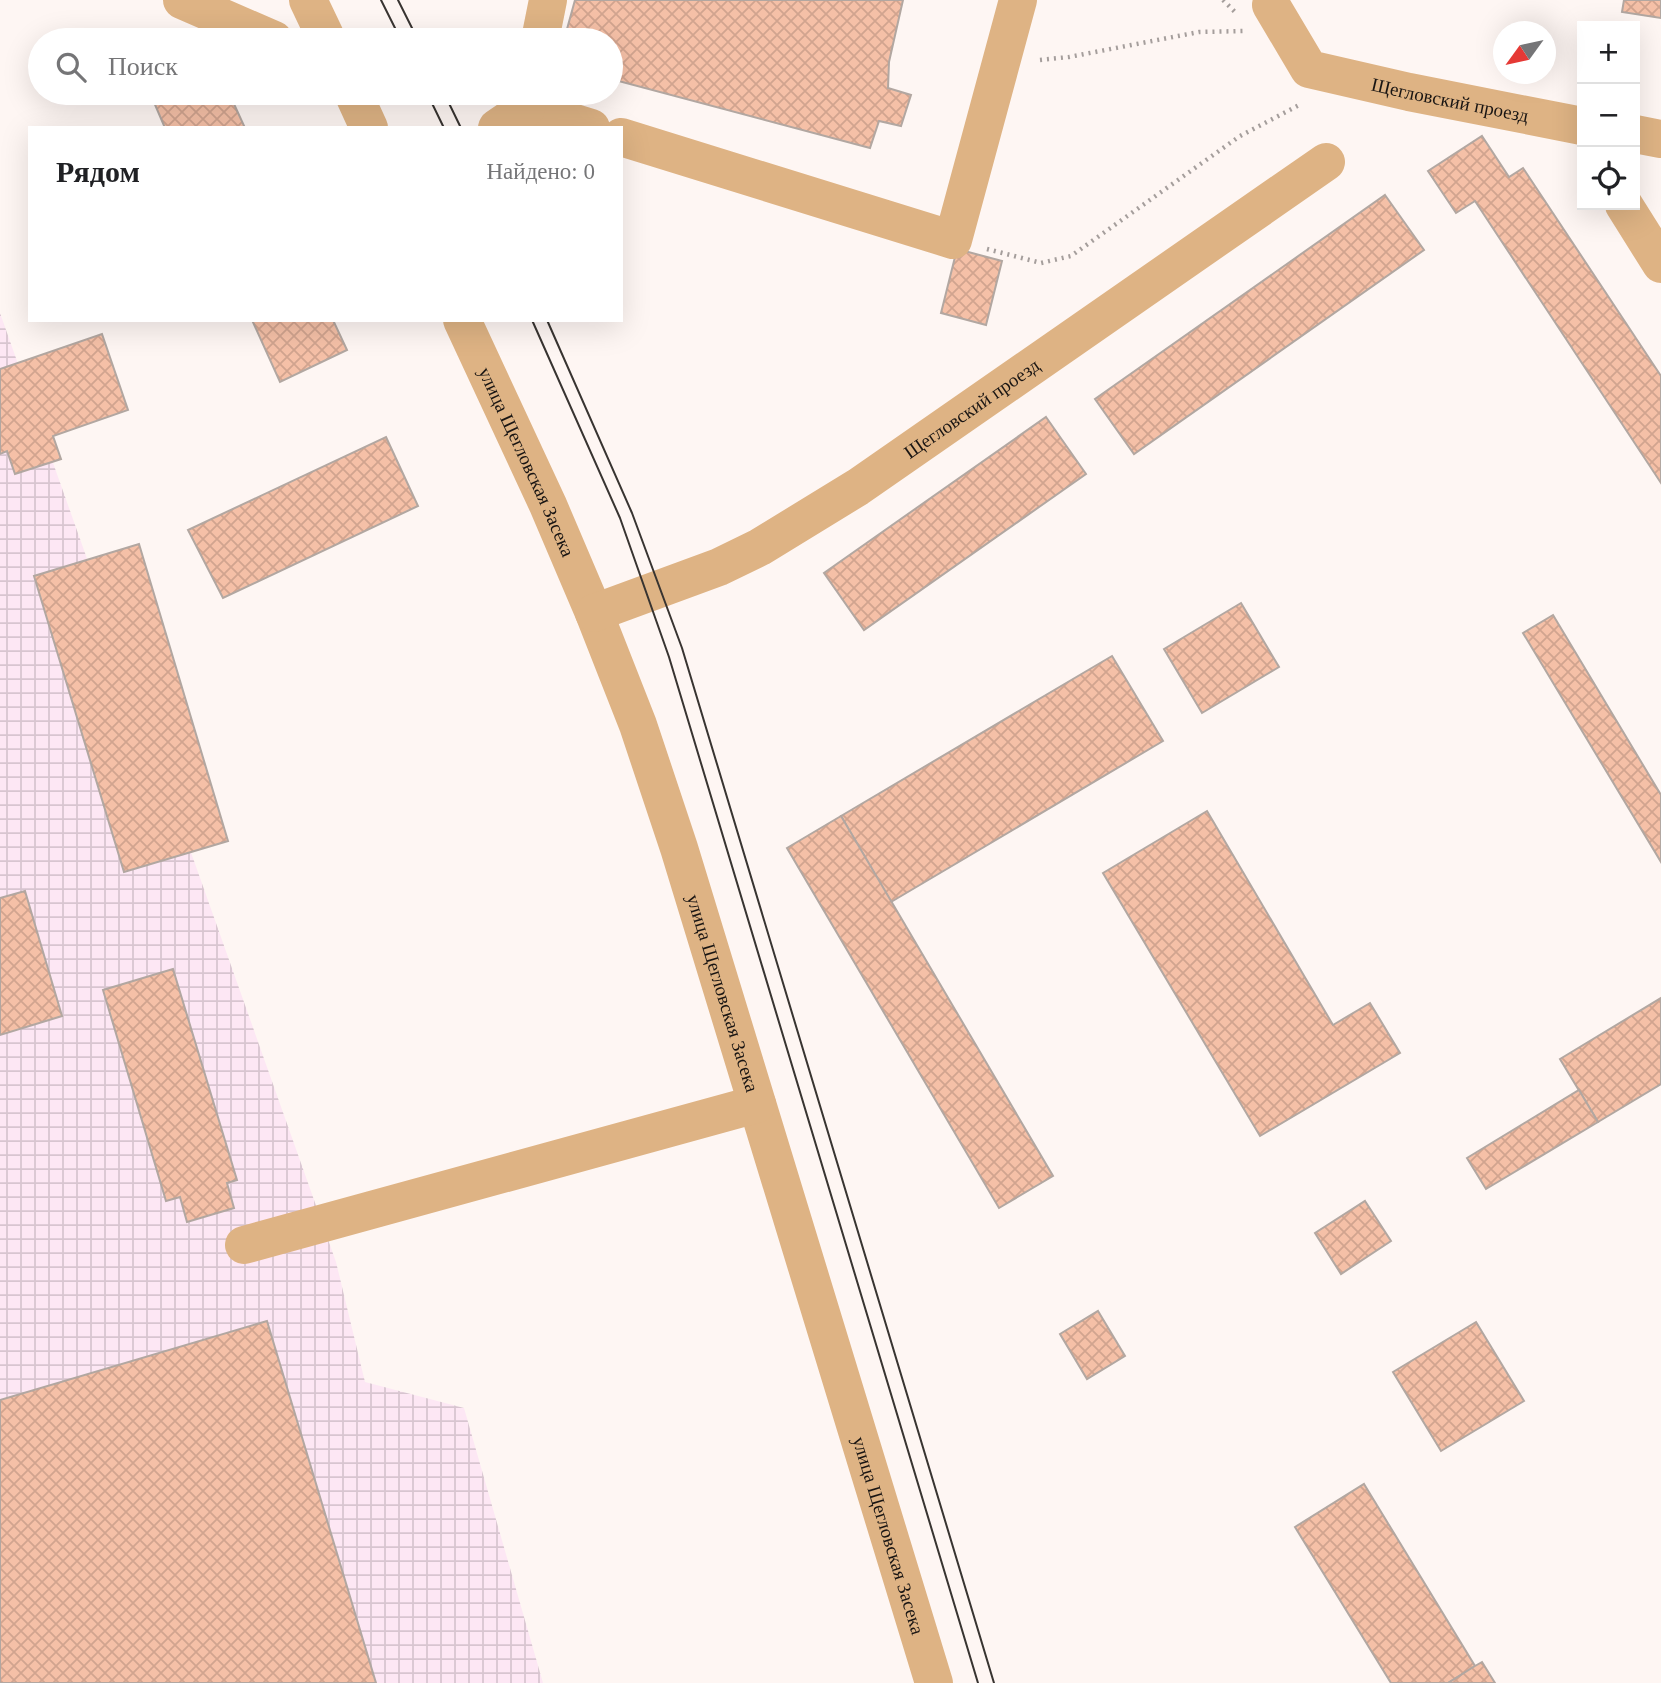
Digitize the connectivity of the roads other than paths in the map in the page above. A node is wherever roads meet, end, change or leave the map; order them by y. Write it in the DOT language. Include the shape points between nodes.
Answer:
graph roads {
  1 [pos="182,0"];
  2 [pos="308,0"];
  3 [pos="548,0"];
  4 [pos="1018,0"];
  5 [pos="1271,5"];
  6 [pos="246,28"];
  7 [pos="321,28"];
  8 [pos="542,28"];
  9 [pos="358,105"];
  10 [pos="517,109"];
  11 [pos="368,126"];
  12 [pos="583,126"];
  13 [pos="1577,129"];
  14 [pos="1640,135"];
  15 [pos="623,138"];
  16 [pos="1661,139"];
  17 [pos="1326,162"];
  18 [pos="1627,210"];
  19 [pos="1661,264"];
  20 [pos="463,322"];
  21 [pos="594,612"];
  22 [pos="757,1104"];
  23 [pos="244,1245"];
  24 [pos="934,1683"];
  1 -- 6 [label="street"];
  2 -- 7 [label="street"];
  3 -- 8 [label="street"];
  4 -- 15 [label="street" via="953,240"];
  5 -- 13 [label="street, Щегловский проезд" via="1309,69"];
  9 -- 11 [label="street"];
  10 -- 12 [label="street"];
  14 -- 16 [label="street"];
  17 -- 21 [label="street, Щегловский проезд" via="858,487 719,567"];
  18 -- 19 [label="street"];
  20 -- 21 [label="street, улица Щегловская Засека"];
  21 -- 22 [label="street, улица Щегловская Засека" via="643,737"];
  22 -- 23 [label="street"];
  22 -- 24 [label="street, улица Щегловская Засека"];
}
